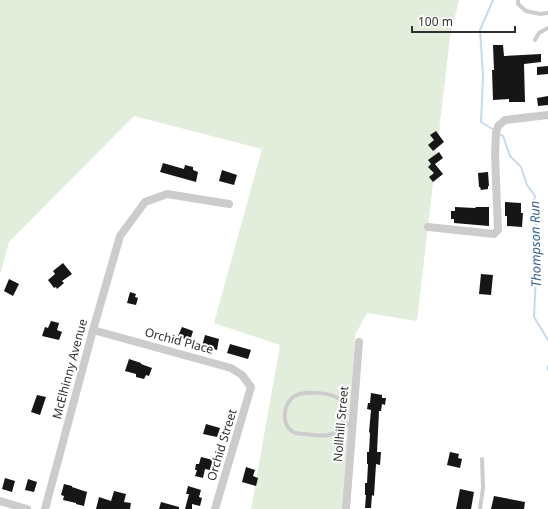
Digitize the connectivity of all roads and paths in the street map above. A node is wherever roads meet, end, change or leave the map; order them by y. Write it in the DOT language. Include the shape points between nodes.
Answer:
graph roads {
  1 [pos="518,0"];
  2 [pos="548,13"];
  3 [pos="548,28"];
  4 [pos="535,40"];
  5 [pos="548,115"];
  6 [pos="229,204"];
  7 [pos="428,227"];
  8 [pos="93,330"];
  9 [pos="359,342"];
  10 [pos="251,387"];
  11 [pos="343,424"];
  12 [pos="352,425"];
  13 [pos="482,459"];
  14 [pos="0,502"];
  15 [pos="23,508"];
  16 [pos="45,509"];
  17 [pos="215,509"];
  18 [pos="346,509"];
  19 [pos="480,509"];
  1 -- 2 [label="lane" via="518,4 526,12"];
  3 -- 4 [label="lane" via="539,33"];
  5 -- 7 [label="street" via="505,120 497,129 495,155 498,230 494,234"];
  6 -- 8 [label="street, McElhinny Avenue" via="167,194 145,202 120,236"];
  8 -- 10 [label="street, Orchid Place" via="231,368 242,375"];
  8 -- 16 [label="street, McElhinny Avenue"];
  9 -- 12 [label="street, Nollhill Street"];
  10 -- 17 [label="street, Orchid Street"];
  11 -- 11 [label="lane" via="329,435 296,433 287,425 286,410 292,398 302,393 331,395 341,401"];
  11 -- 12 [label="lane"];
  12 -- 18 [label="street, Nollhill Street"];
  13 -- 19 [label="lane" via="483,488"];
  14 -- 15 [label="street"];
}
